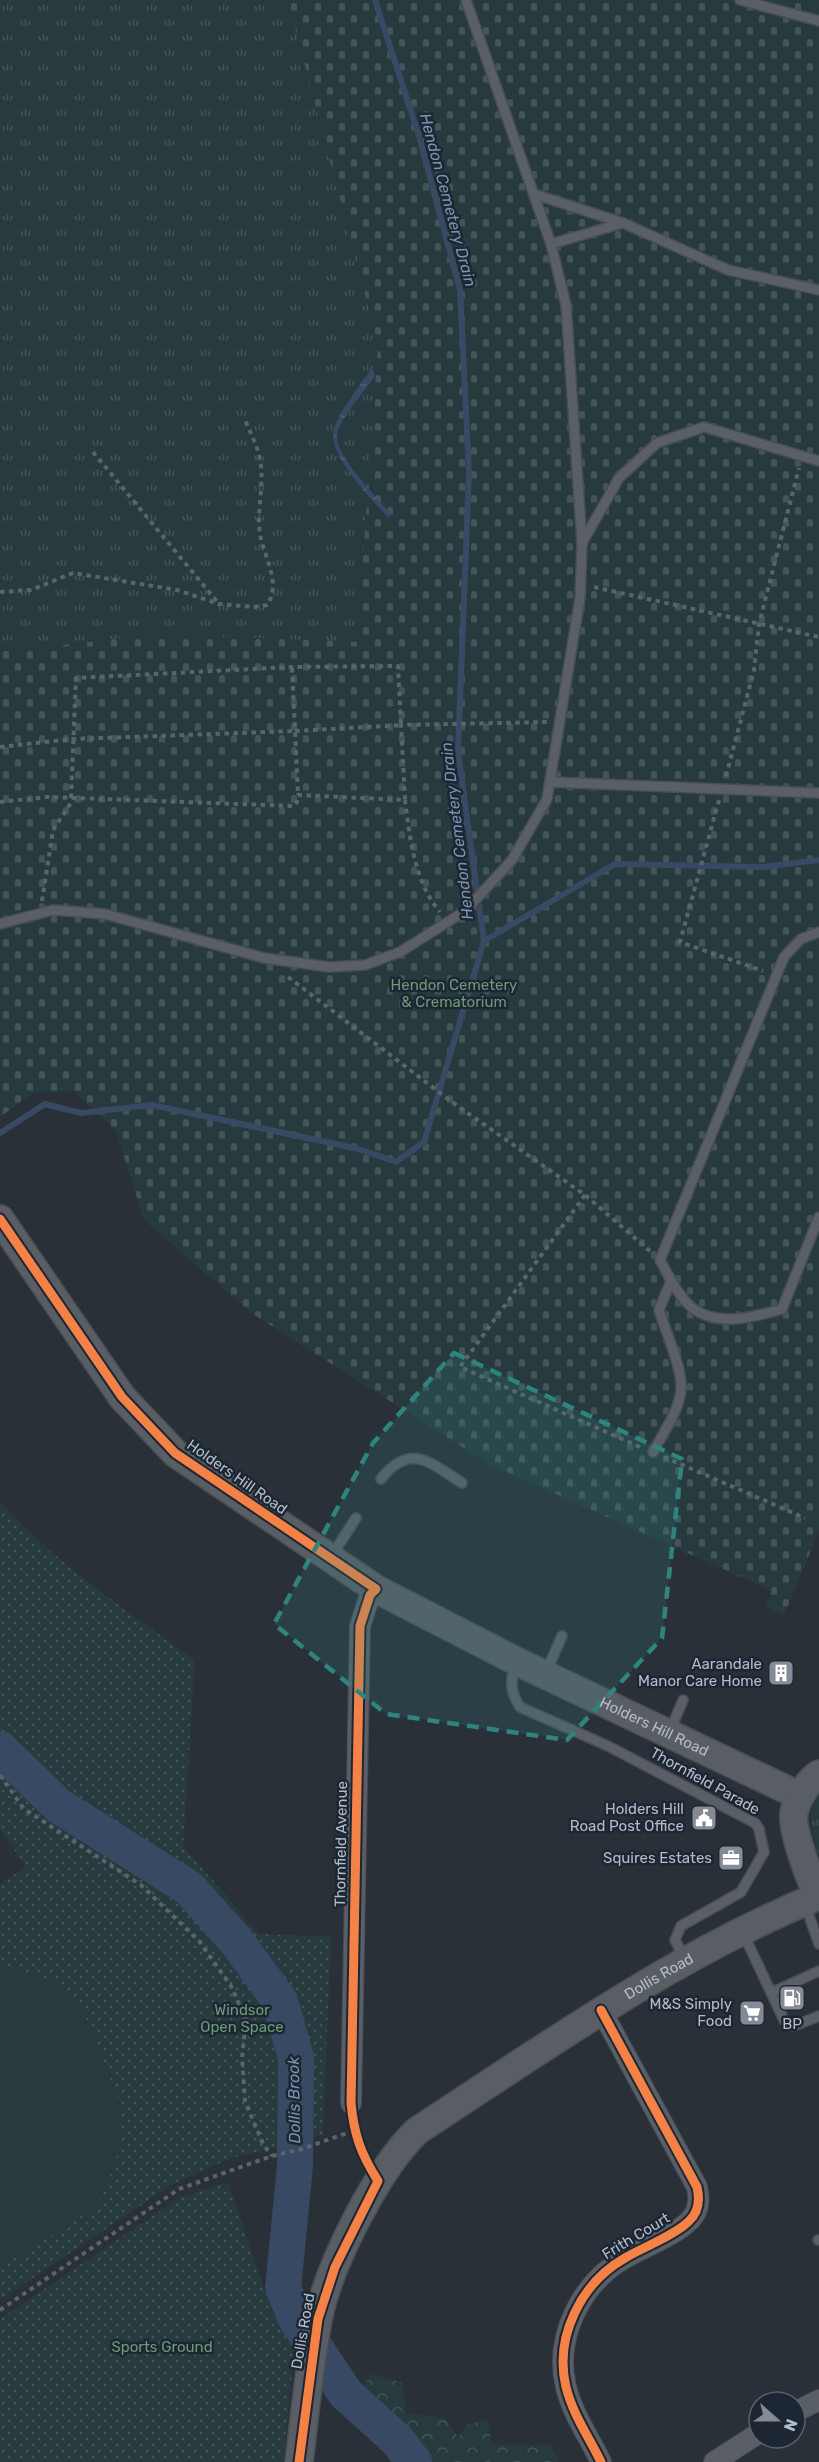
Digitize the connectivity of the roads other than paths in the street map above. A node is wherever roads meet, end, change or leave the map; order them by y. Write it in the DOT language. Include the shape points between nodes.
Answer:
graph roads {
  1 [pos="466,0"];
  2 [pos="740,0"];
  3 [pos="819,21"];
  4 [pos="534,194"];
  5 [pos="623,223"];
  6 [pos="551,244"];
  7 [pos="819,290"];
  8 [pos="819,461"];
  9 [pos="582,543"];
  10 [pos="550,783"];
  11 [pos="819,793"];
  12 [pos="0,924"];
  13 [pos="819,932"];
  14 [pos="819,1216"];
  15 [pos="0,1219"];
  16 [pos="671,1281"];
  17 [pos="653,1452"];
  18 [pos="381,1479"];
  19 [pos="462,1483"];
  20 [pos="356,1518"];
  21 [pos="330,1559"];
  22 [pos="376,1589"];
  23 [pos="562,1636"];
  24 [pos="516,1661"];
  25 [pos="545,1674"];
  26 [pos="683,1700"];
  27 [pos="669,1733"];
  28 [pos="819,1774"];
  29 [pos="800,1796"];
  30 [pos="814,1898"];
  31 [pos="742,1931"];
  32 [pos="819,1944"];
  33 [pos="686,1960"];
  34 [pos="819,1971"];
  35 [pos="771,1993"];
  36 [pos="601,2010"];
  37 [pos="819,2016"];
  38 [pos="351,2103"];
  39 [pos="747,2441"];
  40 [pos="300,2453"];
  41 [pos="601,2462"];
  42 [pos="714,2462"];
  1 -- 4 [label="lane"];
  2 -- 3 [label="lane"];
  4 -- 5 [label="lane"];
  4 -- 6 [label="lane"];
  5 -- 6 [label="lane"];
  5 -- 7 [label="lane" via="728,270"];
  6 -- 9 [label="lane" via="566,305"];
  8 -- 9 [label="lane" via="704,427 657,443 619,478"];
  9 -- 10 [label="lane" via="580,598"];
  10 -- 11 [label="lane"];
  10 -- 12 [label="lane" via="546,799 512,860 465,911 400,952 365,965 329,967 264,958 105,914 52,910"];
  13 -- 16 [label="lane" via="801,939 784,957 660,1260"];
  14 -- 16 [label="lane" via="782,1309 749,1319 705,1315 688,1305"];
  15 -- 21 [label="main road, Holders Hill Road" via="122,1397 175,1452"];
  16 -- 17 [label="lane" via="659,1310 681,1389"];
  18 -- 19 [label="lane" via="398,1460 408,1457 433,1464"];
  20 -- 21 [label="lane"];
  21 -- 22 [label="main road, Holders Hill Road"];
  22 -- 24 [label="main road, Holders Hill Road"];
  22 -- 38 [label="street, Thornfield Avenue" via="370,1595 360,1626"];
  23 -- 25 [label="lane"];
  24 -- 25 [label="main road, Holders Hill Road"];
  24 -- 33 [label="lane, Thornfield Parade" via="510,1680 520,1707 608,1746 755,1823 759,1829 764,1852 741,1892 681,1926 675,1940"];
  25 -- 27 [label="main road, Holders Hill Road"];
  26 -- 27 [label="lane"];
  27 -- 29 [label="main road, Holders Hill Road"];
  28 -- 29 [label="main road"];
  29 -- 30 [label="main road" via="794,1814"];
  30 -- 31 [label="main road, Dollis Road"];
  30 -- 32 [label="lane"];
  31 -- 33 [label="main road, Dollis Road"];
  31 -- 35 [label="lane"];
  33 -- 36 [label="main road, Dollis Road"];
  34 -- 35 [label="lane"];
  35 -- 37 [label="lane" via="789,2025"];
  36 -- 40 [label="main road, Dollis Road" via="417,2131 378,2181 326,2290 318,2319"];
  36 -- 41 [label="street, Frith Court" via="699,2197 688,2223 622,2259 594,2282 575,2311 563,2365 566,2386 577,2418"];
  39 -- 42 [label="street"];
}
